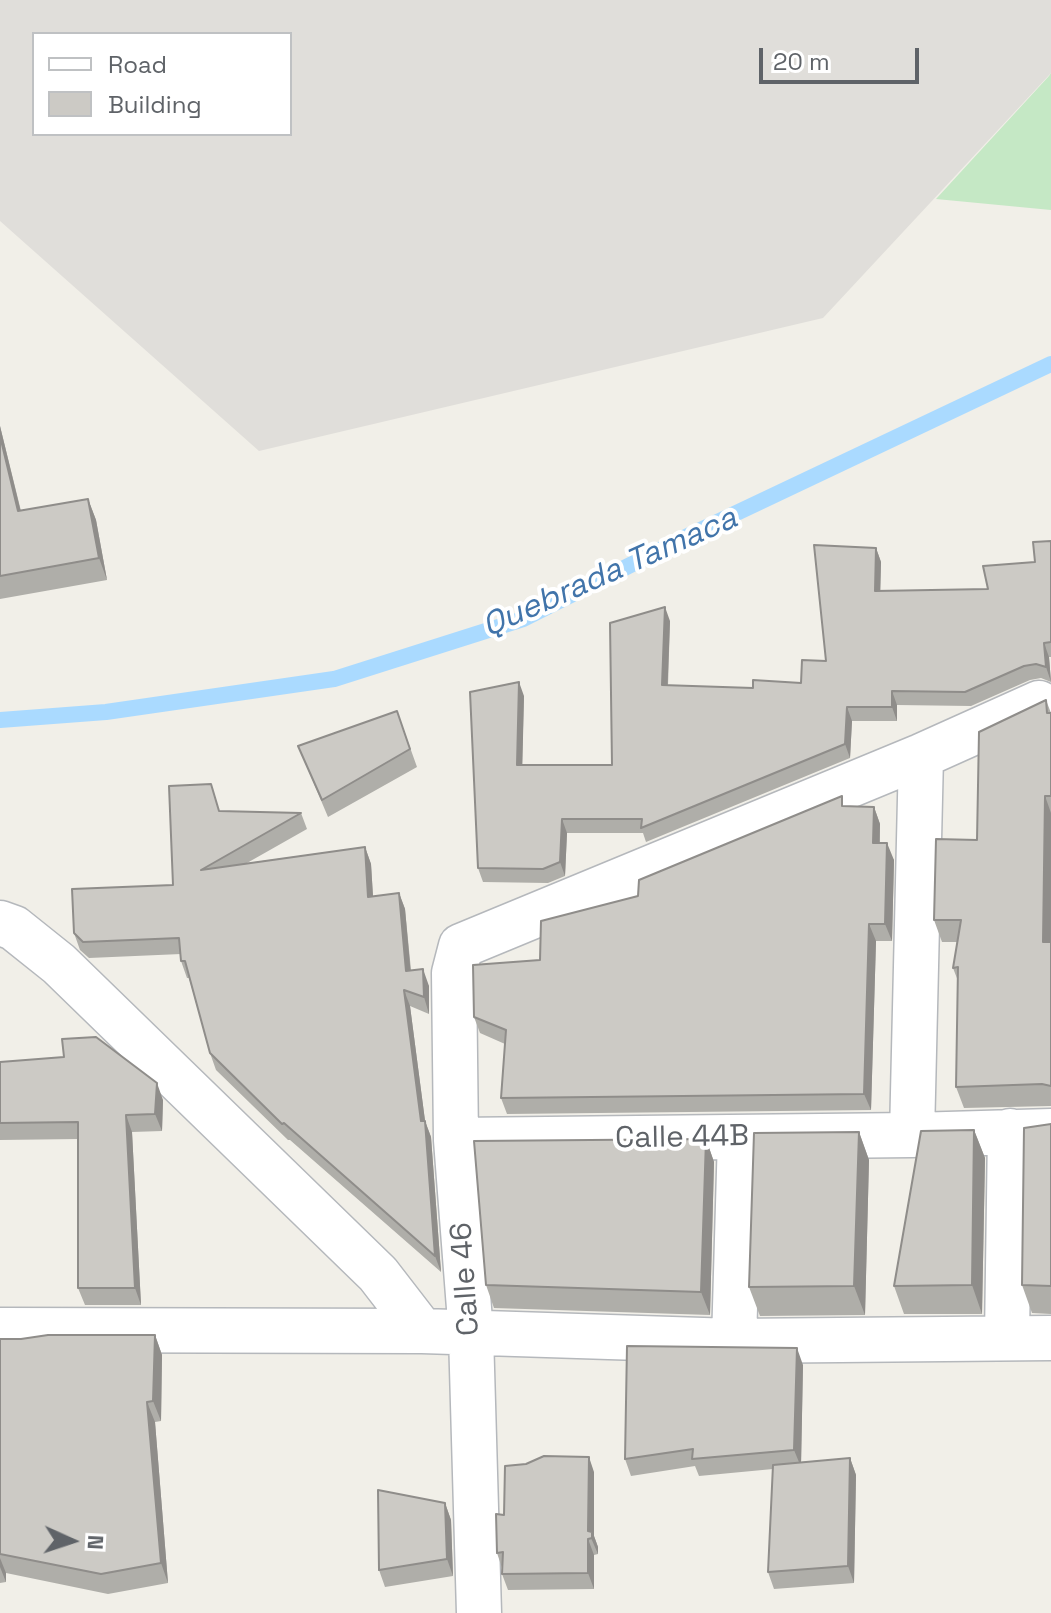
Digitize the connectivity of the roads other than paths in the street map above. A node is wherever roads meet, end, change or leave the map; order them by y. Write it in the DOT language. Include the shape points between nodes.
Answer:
graph roads {
  1 [pos="1039,703"];
  2 [pos="921,756"];
  3 [pos="0,923"];
  4 [pos="1030,1131"];
  5 [pos="912,1135"];
  6 [pos="740,1137"];
  7 [pos="456,1140"];
  8 [pos="0,1330"];
  9 [pos="422,1331"];
  10 [pos="471,1334"];
  11 [pos="1007,1337"];
  12 [pos="1051,1338"];
  13 [pos="734,1341"];
  14 [pos="479,1613"];
  1 -- 2 [label="street"];
  2 -- 5 [label="street"];
  2 -- 7 [label="street, Calle 46" via="461,946 454,973"];
  3 -- 9 [label="street" via="59,964 378,1274"];
  4 -- 5 [label="street, Calle 44B"];
  4 -- 11 [label="street"];
  5 -- 6 [label="street, Calle 44B"];
  6 -- 7 [label="street, Calle 44B"];
  6 -- 13 [label="street"];
  7 -- 10 [label="street, Calle 46"];
  8 -- 9 [label="street"];
  9 -- 10 [label="street"];
  10 -- 13 [label="street"];
  10 -- 14 [label="street, Calle 46"];
  11 -- 12 [label="street"];
  11 -- 13 [label="street"];
}
